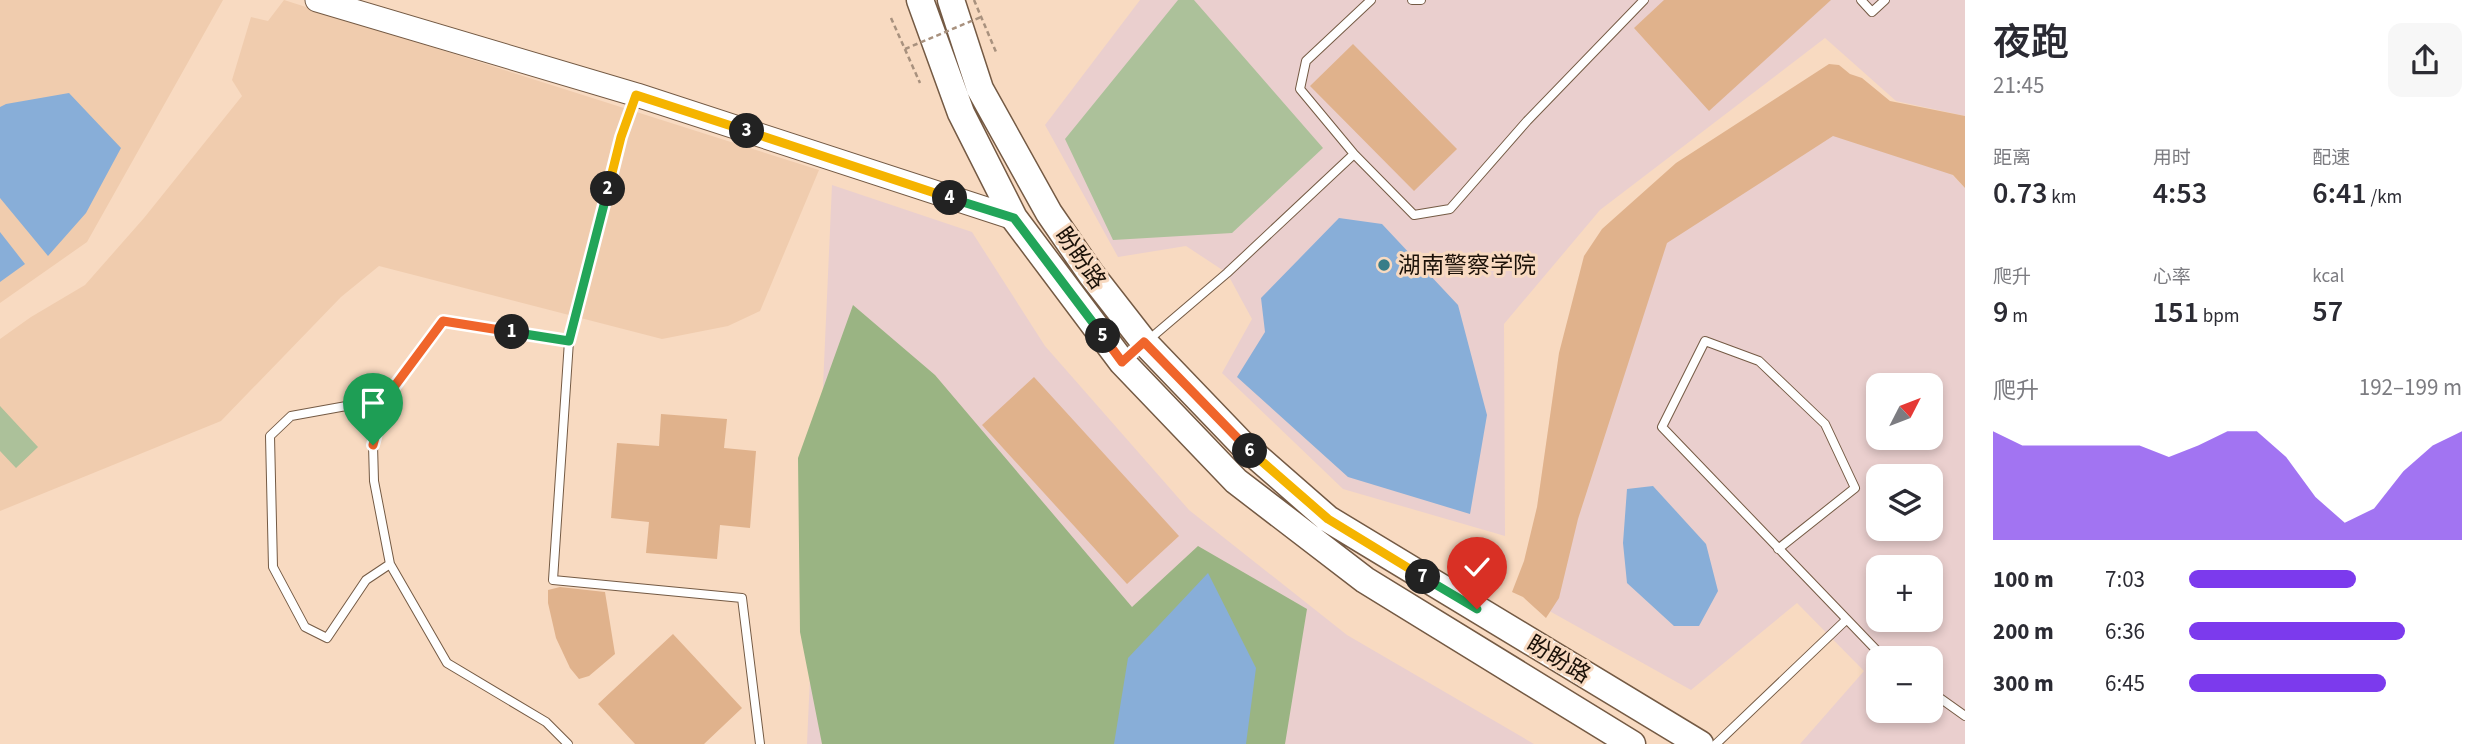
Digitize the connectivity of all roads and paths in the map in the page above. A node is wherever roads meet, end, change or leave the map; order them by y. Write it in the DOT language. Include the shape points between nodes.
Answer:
graph roads {
  1 [pos="317,0"];
  2 [pos="920,0"];
  3 [pos="951,0"];
  4 [pos="974,0"];
  5 [pos="1371,0"];
  6 [pos="1412,0"];
  7 [pos="1421,0"];
  8 [pos="1644,0"];
  9 [pos="1861,0"];
  10 [pos="1885,0"];
  11 [pos="981,17"];
  12 [pos="891,18"];
  13 [pos="905,49"];
  14 [pos="996,52"];
  15 [pos="920,83"];
  16 [pos="636,95"];
  17 [pos="1354,154"];
  18 [pos="1014,218"];
  19 [pos="569,341"];
  20 [pos="1144,342"];
  21 [pos="1122,362"];
  22 [pos="385,399"];
  23 [pos="1778,549"];
  24 [pos="390,564"];
  25 [pos="1846,620"];
  26 [pos="1872,646"];
  27 [pos="1943,700"];
  28 [pos="1965,716"];
  29 [pos="568,744"];
  30 [pos="760,744"];
  31 [pos="1632,744"];
  32 [pos="1700,744"];
  33 [pos="1716,744"];
  1 -- 16 [label="main road"];
  2 -- 18 [label="main road, 盼盼路" via="961,113"];
  3 -- 20 [label="main road, 盼盼路" via="980,89 1049,213"];
  4 -- 11 [label="path"];
  5 -- 17 [label="lane" via="1307,61 1300,89"];
  6 -- 7 [label="lane"];
  8 -- 17 [label="lane" via="1450,209 1414,215"];
  9 -- 10 [label="lane" via="1872,12"];
  11 -- 13 [label="path, bridge"];
  11 -- 14 [label="path"];
  12 -- 13 [label="path"];
  13 -- 15 [label="path"];
  16 -- 18 [label="main road"];
  16 -- 19 [label="lane"];
  17 -- 20 [label="lane" via="1227,273"];
  18 -- 21 [label="main road, 盼盼路"];
  19 -- 22 [label="lane" via="443,321"];
  19 -- 30 [label="lane" via="553,580 742,597"];
  20 -- 21 [label="lane"];
  20 -- 32 [label="main road, 盼盼路" via="1241,443 1328,519"];
  21 -- 31 [label="main road, 盼盼路" via="1236,481 1365,580"];
  22 -- 24 [label="lane" via="373,445 374,481"];
  22 -- 24 [label="lane" via="291,416 270,436 272,515 274,567 305,627 327,638 366,580"];
  23 -- 23 [label="lane" via="1662,427 1705,341 1759,361 1825,424 1855,488"];
  23 -- 25 [label="lane"];
  24 -- 29 [label="lane" via="447,663 546,722"];
  25 -- 26 [label="lane"];
  25 -- 33 [label="lane"];
  27 -- 28 [label="lane"];
}
